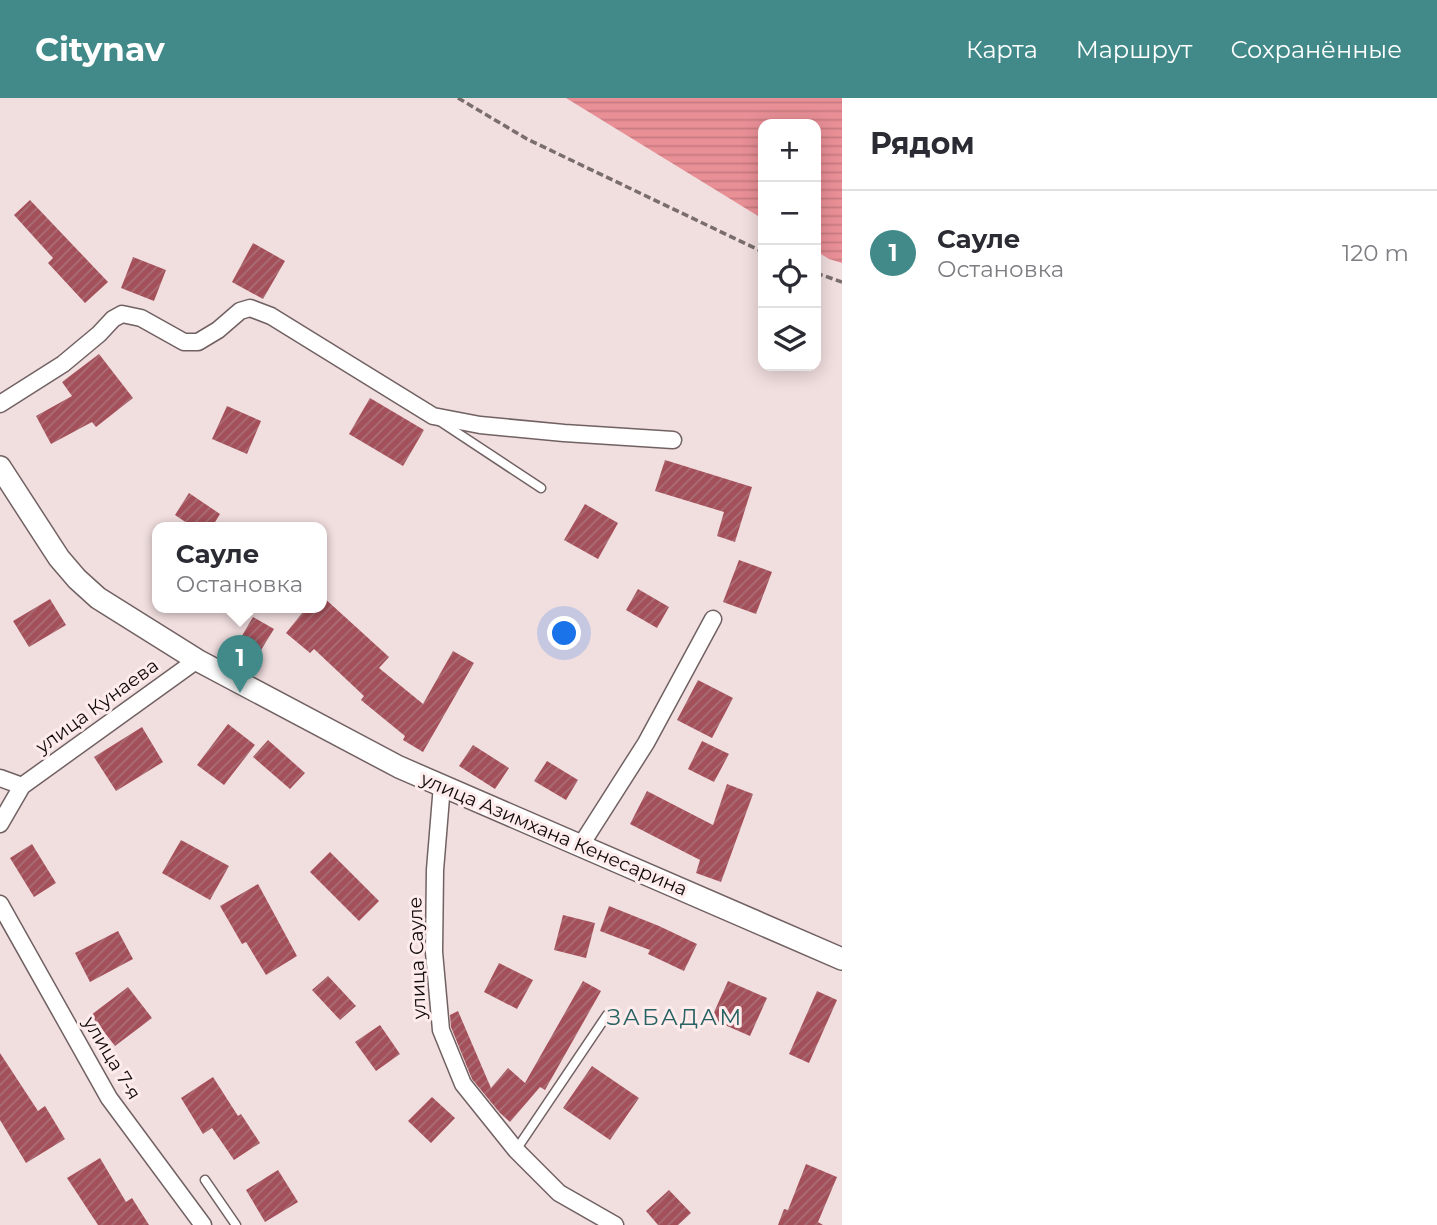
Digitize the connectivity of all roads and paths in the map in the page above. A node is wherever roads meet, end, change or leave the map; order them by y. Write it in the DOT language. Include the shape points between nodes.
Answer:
graph roads {
  1 [pos="458,98"];
  2 [pos="758,250"];
  3 [pos="821,275"];
  4 [pos="842,282"];
  5 [pos="0,404"];
  6 [pos="433,416"];
  7 [pos="673,440"];
  8 [pos="0,467"];
  9 [pos="541,488"];
  10 [pos="713,619"];
  11 [pos="197,660"];
  12 [pos="0,778"];
  13 [pos="442,785"];
  14 [pos="22,786"];
  15 [pos="0,824"];
  16 [pos="581,845"];
  17 [pos="0,904"];
  18 [pos="842,959"];
  19 [pos="607,1015"];
  20 [pos="516,1150"];
  21 [pos="205,1180"];
  22 [pos="203,1225"];
  23 [pos="236,1225"];
  24 [pos="615,1225"];
  1 -- 2 [label="path" via="527,139"];
  3 -- 4 [label="path"];
  5 -- 6 [label="street" via="63,364 122,314 141,318 184,342 198,342 250,308 271,316"];
  6 -- 7 [label="street" via="480,425"];
  6 -- 9 [label="lane"];
  8 -- 11 [label="street, улица Азимхана Кенесарина" via="77,579 98,598"];
  10 -- 16 [label="street" via="646,743"];
  11 -- 13 [label="street, улица Азимхана Кенесарина" via="399,767"];
  11 -- 14 [label="street, улица Кунаева"];
  12 -- 14 [label="street"];
  13 -- 16 [label="street, улица Азимхана Кенесарина"];
  13 -- 20 [label="street, улица Сауле" via="435,870 441,1030 463,1084"];
  14 -- 15 [label="street, улица Кунаева"];
  16 -- 18 [label="street, улица Азимхана Кенесарина"];
  17 -- 22 [label="street, улица 7-я" via="109,1098"];
  19 -- 20 [label="lane"];
  20 -- 24 [label="street, улица Сауле" via="559,1193"];
  21 -- 23 [label="lane"];
}
